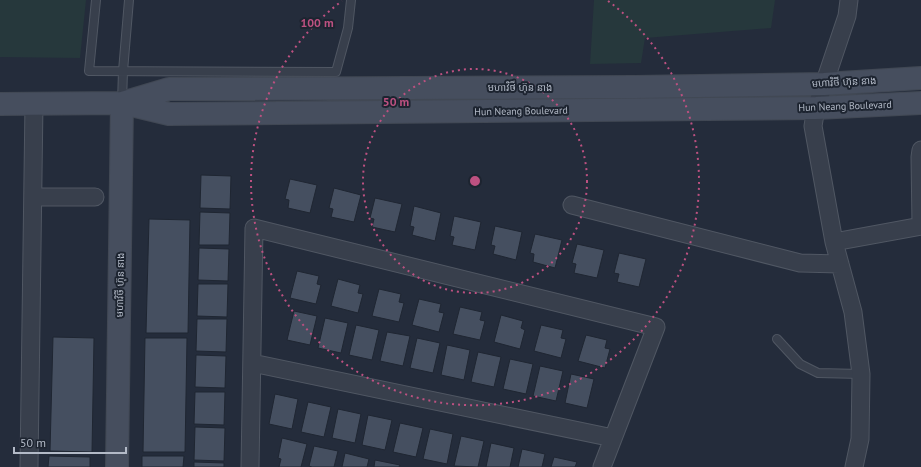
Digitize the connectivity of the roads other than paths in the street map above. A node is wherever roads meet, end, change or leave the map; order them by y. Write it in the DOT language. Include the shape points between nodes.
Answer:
graph roads {
  1 [pos="96,0"];
  2 [pos="129,0"];
  3 [pos="351,0"];
  4 [pos="849,0"];
  5 [pos="123,71"];
  6 [pos="921,78"];
  7 [pos="824,84"];
  8 [pos="439,87"];
  9 [pos="521,87"];
  10 [pos="635,87"];
  11 [pos="122,102"];
  12 [pos="34,103"];
  13 [pos="921,103"];
  14 [pos="0,104"];
  15 [pos="816,108"];
  16 [pos="635,110"];
  17 [pos="521,111"];
  18 [pos="439,112"];
  19 [pos="921,150"];
  20 [pos="33,197"];
  21 [pos="95,198"];
  22 [pos="572,205"];
  23 [pos="921,226"];
  24 [pos="834,242"];
  25 [pos="840,264"];
  26 [pos="777,340"];
  27 [pos="252,363"];
  28 [pos="861,374"];
  29 [pos="613,438"];
  30 [pos="29,467"];
  31 [pos="117,467"];
  32 [pos="250,467"];
  33 [pos="602,467"];
  34 [pos="854,467"];
  1 -- 5 [label="lane" via="89,71"];
  2 -- 5 [label="lane"];
  3 -- 5 [label="lane" via="348,28 336,72"];
  4 -- 7 [label="street" via="847,16"];
  5 -- 11 [label="lane"];
  6 -- 7 [label="main road, មហាវិថី ហ៊ុន នាង"];
  7 -- 10 [label="main road, មហាវិថី ហ៊ុន នាង"];
  7 -- 15 [label="street"];
  8 -- 9 [label="main road, មហាវិថី ហ៊ុន នាង"];
  8 -- 11 [label="main road, មហាវិថី ហ៊ុន នាង" via="169,89"];
  8 -- 18 [label="main road"];
  9 -- 10 [label="main road, មហាវិថី ហ៊ុន នាង"];
  9 -- 17 [label="main road"];
  10 -- 16 [label="main road"];
  11 -- 12 [label="main road, មហាវិថី ហ៊ុន នាង"];
  11 -- 18 [label="main road, Hun Neang Boulevard" via="168,114"];
  11 -- 31 [label="main road, មហាវិថី ហ៊ុន នាង"];
  12 -- 14 [label="main road, មហាវិថី ហ៊ុន នាង"];
  12 -- 20 [label="street"];
  13 -- 15 [label="main road, Hun Neang Boulevard"];
  15 -- 16 [label="main road, Hun Neang Boulevard"];
  15 -- 24 [label="street" via="813,126"];
  16 -- 17 [label="main road, Hun Neang Boulevard"];
  17 -- 18 [label="main road, Hun Neang Boulevard"];
  19 -- 23 [label="street"];
  20 -- 21 [label="street"];
  20 -- 30 [label="street"];
  22 -- 25 [label="street" via="800,263"];
  23 -- 24 [label="street"];
  24 -- 25 [label="street"];
  25 -- 28 [label="street" via="853,312"];
  26 -- 28 [label="lane" via="800,364 818,373"];
  27 -- 29 [label="street"];
  27 -- 29 [label="street" via="254,228 656,327"];
  27 -- 32 [label="street"];
  28 -- 34 [label="street" via="860,439"];
  29 -- 33 [label="street"];
}
